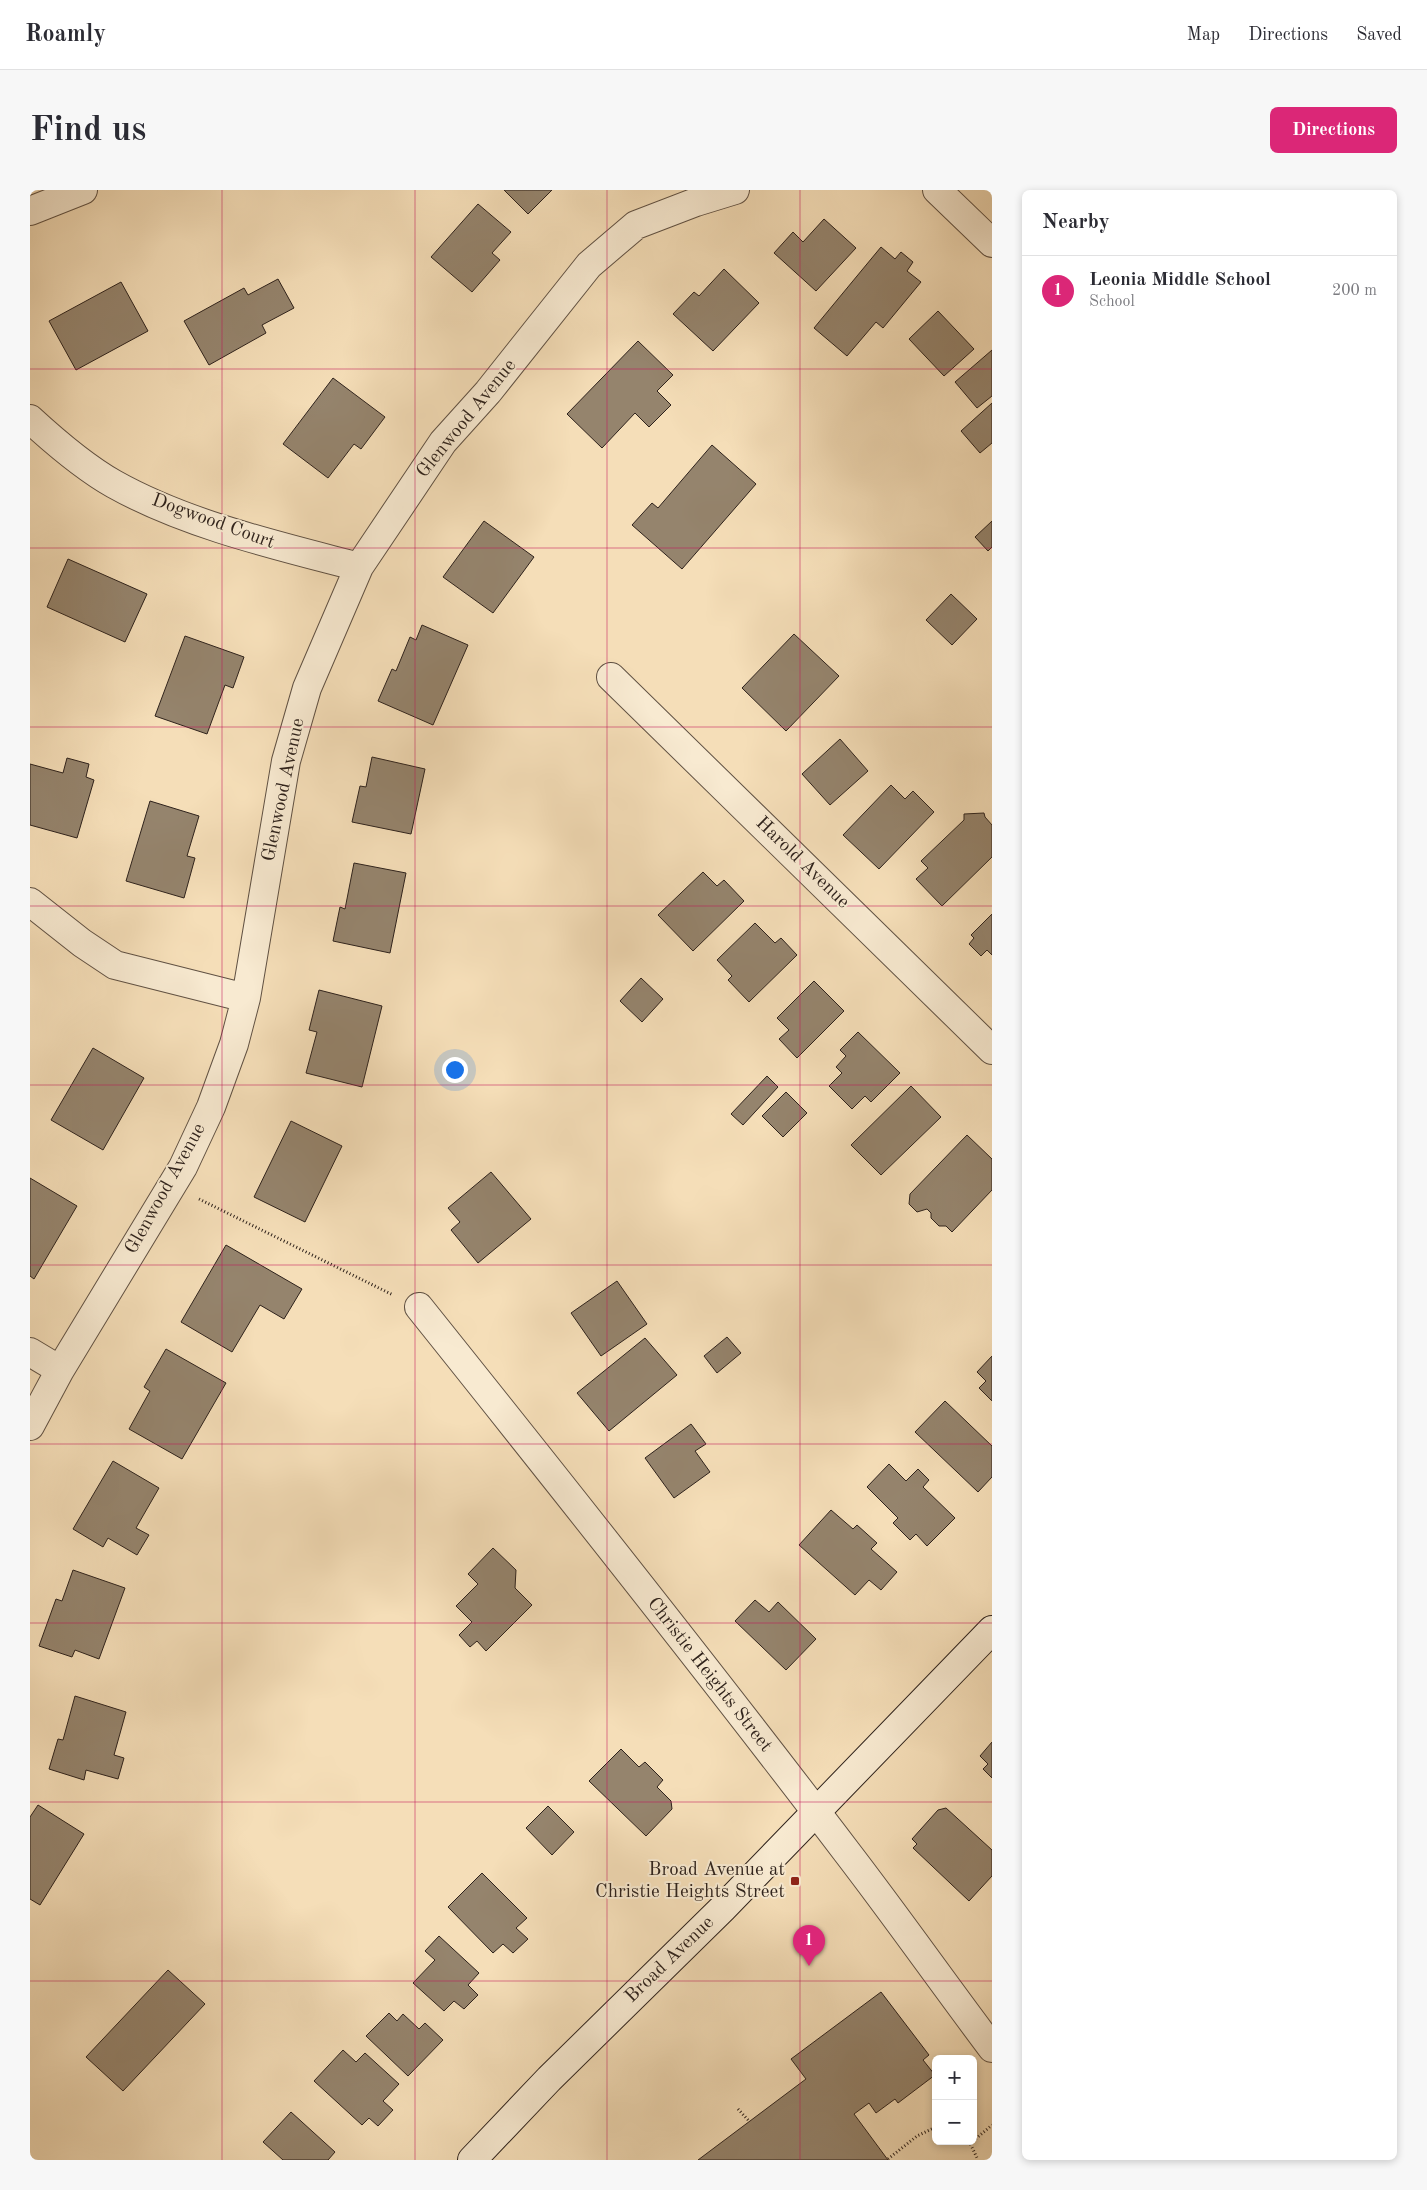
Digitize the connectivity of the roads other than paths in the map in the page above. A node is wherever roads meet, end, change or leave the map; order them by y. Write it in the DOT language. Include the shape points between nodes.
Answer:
graph roads {
  1 [pos="83,190"];
  2 [pos="735,190"];
  3 [pos="937,190"];
  4 [pos="30,212"];
  5 [pos="992,243"];
  6 [pos="30,419"];
  7 [pos="359,568"];
  8 [pos="611,677"];
  9 [pos="30,902"];
  10 [pos="246,998"];
  11 [pos="992,1050"];
  12 [pos="418,1307"];
  13 [pos="30,1352"];
  14 [pos="60,1370"];
  15 [pos="30,1426"];
  16 [pos="992,1630"];
  17 [pos="816,1812"];
  18 [pos="992,2048"];
  19 [pos="472,2160"];
  1 -- 4 [label="street"];
  2 -- 7 [label="street, Glenwood Avenue" via="636,226 589,265 488,392 443,442"];
  3 -- 5 [label="street"];
  6 -- 7 [label="street, Dogwood Court" via="114,484 181,515"];
  7 -- 10 [label="street, Glenwood Avenue" via="307,688 286,761"];
  8 -- 11 [label="street, Harold Avenue"];
  9 -- 10 [label="street" via="115,966"];
  10 -- 14 [label="street, Glenwood Avenue" via="234,1044 211,1107 183,1167"];
  12 -- 17 [label="street, Christie Heights Street" via="602,1536"];
  13 -- 14 [label="street"];
  14 -- 15 [label="street, Glenwood Avenue"];
  16 -- 17 [label="street, Broad Avenue"];
  17 -- 18 [label="street, Christie Heights Street"];
  17 -- 19 [label="street, Broad Avenue"];
}
